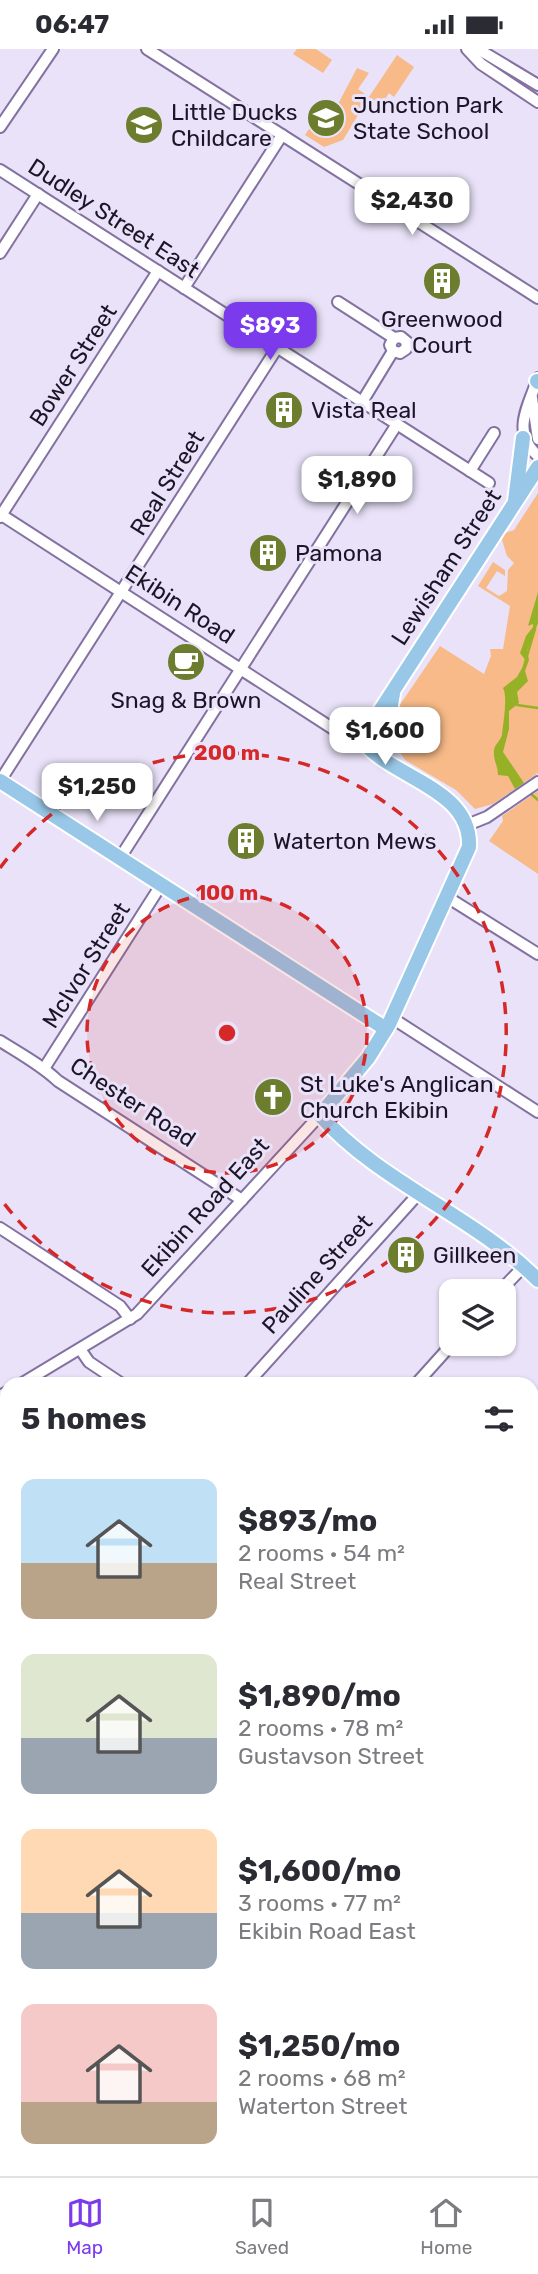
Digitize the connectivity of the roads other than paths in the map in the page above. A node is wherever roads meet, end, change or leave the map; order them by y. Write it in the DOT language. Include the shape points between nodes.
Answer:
graph roads {
  1 [pos="53,49"];
  2 [pos="147,49"];
  3 [pos="467,49"];
  4 [pos="478,49"];
  5 [pos="538,85"];
  6 [pos="538,102"];
  7 [pos="0,127"];
  8 [pos="282,135"];
  9 [pos="0,170"];
  10 [pos="38,194"];
  11 [pos="0,253"];
  12 [pos="158,271"];
  13 [pos="184,288"];
  14 [pos="538,299"];
  15 [pos="338,302"];
  16 [pos="277,348"];
  17 [pos="538,380"];
  18 [pos="362,402"];
  19 [pos="397,424"];
  20 [pos="494,433"];
  21 [pos="531,438"];
  22 [pos="538,456"];
  23 [pos="538,467"];
  24 [pos="470,471"];
  25 [pos="489,483"];
  26 [pos="515,502"];
  27 [pos="0,515"];
  28 [pos="123,591"];
  29 [pos="240,669"];
  30 [pos="394,691"];
  31 [pos="367,729"];
  32 [pos="335,730"];
  33 [pos="387,737"];
  34 [pos="371,748"];
  35 [pos="410,774"];
  36 [pos="0,781"];
  37 [pos="538,782"];
  38 [pos="467,825"];
  39 [pos="120,858"];
  40 [pos="162,885"];
  41 [pos="447,897"];
  42 [pos="538,954"];
  43 [pos="389,1023"];
  44 [pos="0,1041"];
  45 [pos="45,1067"];
  46 [pos="538,1112"];
  47 [pos="320,1115"];
  48 [pos="420,1192"];
  49 [pos="242,1200"];
  50 [pos="0,1228"];
  51 [pos="524,1265"];
  52 [pos="511,1279"];
  53 [pos="538,1280"];
  54 [pos="130,1319"];
  55 [pos="80,1349"];
  56 [pos="441,1356"];
  57 [pos="33,1377"];
  58 [pos="112,1377"];
  59 [pos="253,1377"];
  60 [pos="422,1377"];
  1 -- 7 [label="street"];
  2 -- 8 [label="street"];
  3 -- 6 [label="street" via="481,64"];
  4 -- 5 [label="street"];
  8 -- 13 [label="street"];
  8 -- 14 [label="street"];
  9 -- 10 [label="street, Dudley Street East"];
  10 -- 11 [label="street"];
  10 -- 12 [label="street, Dudley Street East"];
  12 -- 13 [label="street, Dudley Street East"];
  12 -- 27 [label="street, Bower Street"];
  13 -- 16 [label="street, Dudley Street East"];
  15 -- 18 [label="street" via="407,342 400,353 393,351"];
  16 -- 18 [label="street, Dudley Street East"];
  16 -- 28 [label="street, Real Street"];
  17 -- 21 [label="street" via="525,411"];
  18 -- 19 [label="street, Dudley Street East"];
  19 -- 24 [label="street, Dudley Street East"];
  19 -- 29 [label="street"];
  20 -- 24 [label="street"];
  21 -- 22 [label="street"];
  21 -- 26 [label="main road"];
  23 -- 26 [label="main road, Lewisham Street"];
  24 -- 25 [label="street, Dudley Street East"];
  26 -- 30 [label="main road, Lewisham Street"];
  27 -- 28 [label="street, Ekibin Road"];
  28 -- 29 [label="street, Ekibin Road"];
  28 -- 36 [label="street, Real Street"];
  29 -- 32 [label="street, Ekibin Road"];
  29 -- 39 [label="street"];
  30 -- 31 [label="main road, Lewisham Street"];
  30 -- 33 [label="main road, Lewisham Street"];
  31 -- 32 [label="street" via="352,734"];
  31 -- 33 [label="main road" via="381,726"];
  31 -- 34 [label="main road" via="363,739"];
  32 -- 34 [label="street, Ekibin Road" via="354,745"];
  33 -- 34 [label="main road" via="383,748"];
  33 -- 35 [label="main road"];
  34 -- 35 [label="main road"];
  35 -- 38 [label="main road" via="454,805"];
  36 -- 39 [label="main road"];
  37 -- 38 [label="street"];
  38 -- 41 [label="main road, Ekibin Road East" via="468,851"];
  39 -- 40 [label="main road"];
  40 -- 43 [label="main road"];
  40 -- 45 [label="street, McIvor Street"];
  41 -- 42 [label="street"];
  41 -- 43 [label="main road, Ekibin Road East"];
  43 -- 46 [label="street"];
  43 -- 47 [label="main road, Ekibin Road East" via="368,1058"];
  44 -- 45 [label="street, Chester Road"];
  45 -- 49 [label="street, Chester Road" via="58,1081"];
  47 -- 48 [label="main road" via="347,1141"];
  47 -- 49 [label="street, Ekibin Road East"];
  48 -- 51 [label="main road"];
  48 -- 59 [label="street, Pauline Street"];
  49 -- 54 [label="street, Ekibin Road East"];
  50 -- 54 [label="street" via="120,1306"];
  51 -- 52 [label="street"];
  51 -- 53 [label="main road"];
  54 -- 55 [label="street, Ekibin Road East"];
  55 -- 57 [label="street, Ekibin Road East"];
  55 -- 58 [label="street"];
  56 -- 60 [label="street"];
}
